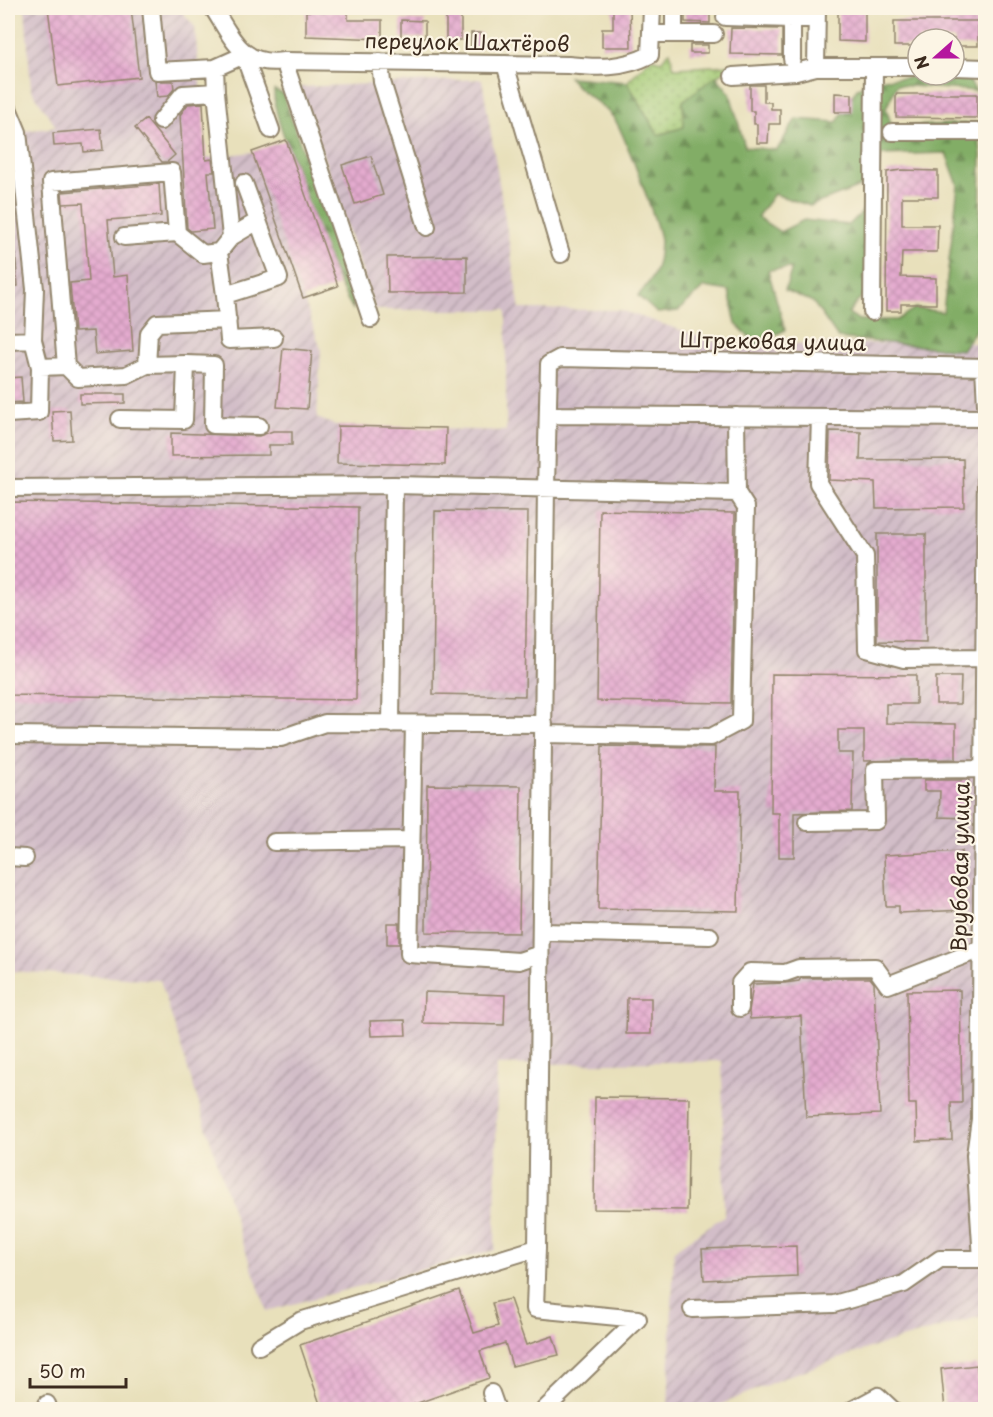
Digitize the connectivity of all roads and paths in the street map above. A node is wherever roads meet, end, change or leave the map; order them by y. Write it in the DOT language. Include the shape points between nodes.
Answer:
graph roads {
  1 [pos="151,8"];
  2 [pos="213,8"];
  3 [pos="652,8"];
  4 [pos="674,8"];
  5 [pos="817,13"];
  6 [pos="725,17"];
  7 [pos="792,19"];
  8 [pos="674,34"];
  9 [pos="714,34"];
  10 [pos="652,38"];
  11 [pos="244,55"];
  12 [pos="792,59"];
  13 [pos="284,61"];
  14 [pos="380,62"];
  15 [pos="505,64"];
  16 [pos="816,67"];
  17 [pos="874,67"];
  18 [pos="906,67"];
  19 [pos="966,67"];
  20 [pos="215,68"];
  21 [pos="986,68"];
  22 [pos="734,76"];
  23 [pos="216,92"];
  24 [pos="8,108"];
  25 [pos="162,121"];
  26 [pos="271,129"];
  27 [pos="892,132"];
  28 [pos="986,132"];
  29 [pos="244,183"];
  30 [pos="258,221"];
  31 [pos="427,227"];
  32 [pos="177,233"];
  33 [pos="124,237"];
  34 [pos="231,237"];
  35 [pos="219,252"];
  36 [pos="561,254"];
  37 [pos="225,295"];
  38 [pos="872,312"];
  39 [pos="371,319"];
  40 [pos="228,320"];
  41 [pos="274,338"];
  42 [pos="33,339"];
  43 [pos="230,340"];
  44 [pos="8,341"];
  45 [pos="186,364"];
  46 [pos="147,365"];
  47 [pos="214,365"];
  48 [pos="66,366"];
  49 [pos="40,367"];
  50 [pos="985,368"];
  51 [pos="986,405"];
  52 [pos="8,414"];
  53 [pos="549,416"];
  54 [pos="736,416"];
  55 [pos="820,417"];
  56 [pos="986,418"];
  57 [pos="120,419"];
  58 [pos="259,426"];
  59 [pos="986,472"];
  60 [pos="394,485"];
  61 [pos="546,487"];
  62 [pos="8,488"];
  63 [pos="737,492"];
  64 [pos="984,657"];
  65 [pos="391,724"];
  66 [pos="414,724"];
  67 [pos="544,729"];
  68 [pos="8,735"];
  69 [pos="983,769"];
  70 [pos="807,822"];
  71 [pos="984,828"];
  72 [pos="410,840"];
  73 [pos="274,842"];
  74 [pos="8,857"];
  75 [pos="25,858"];
  76 [pos="541,932"];
  77 [pos="710,936"];
  78 [pos="983,938"];
  79 [pos="540,954"];
  80 [pos="740,1008"];
  81 [pos="537,1248"];
  82 [pos="958,1259"];
  83 [pos="986,1271"];
  84 [pos="692,1309"];
  85 [pos="259,1346"];
  86 [pos="491,1393"];
  87 [pos="497,1410"];
  88 [pos="544,1410"];
  89 [pos="852,1410"];
  90 [pos="892,1410"];
  1 -- 20 [label="street" via="157,71"];
  2 -- 11 [label="street"];
  3 -- 10 [label="street"];
  4 -- 8 [label="street"];
  5 -- 7 [label="street"];
  5 -- 16 [label="street"];
  6 -- 7 [label="street"];
  7 -- 12 [label="street"];
  8 -- 9 [label="street"];
  8 -- 10 [label="street"];
  10 -- 15 [label="street, переулок Шахтёров" via="650,55 632,64 603,69"];
  11 -- 13 [label="street, переулок Шахтёров" via="267,63"];
  11 -- 20 [label="street"];
  11 -- 26 [label="street"];
  13 -- 14 [label="street, переулок Шахтёров"];
  13 -- 39 [label="street"];
  14 -- 15 [label="street, переулок Шахтёров"];
  14 -- 31 [label="street" via="382,82"];
  15 -- 36 [label="street"];
  16 -- 17 [label="street"];
  16 -- 22 [label="street"];
  17 -- 18 [label="street"];
  17 -- 38 [label="street"];
  19 -- 21 [label="street"];
  20 -- 23 [label="street"];
  23 -- 25 [label="street" via="183,94"];
  23 -- 34 [label="street"];
  24 -- 42 [label="street" via="18,132 33,266"];
  27 -- 28 [label="street"];
  29 -- 30 [label="street"];
  30 -- 34 [label="street"];
  30 -- 37 [label="street" via="279,278"];
  32 -- 33 [label="street"];
  32 -- 35 [label="street" via="203,254"];
  32 -- 48 [label="street" via="172,172 51,182"];
  34 -- 35 [label="street"];
  35 -- 37 [label="street"];
  37 -- 40 [label="street"];
  40 -- 43 [label="street"];
  40 -- 46 [label="street" via="157,323 149,333"];
  41 -- 43 [label="street"];
  42 -- 44 [label="street"];
  42 -- 49 [label="street"];
  43 -- 47 [label="street"];
  45 -- 46 [label="street"];
  45 -- 47 [label="street"];
  45 -- 57 [label="street" via="184,420"];
  46 -- 48 [label="street" via="126,375 78,378"];
  47 -- 58 [label="street" via="213,425"];
  48 -- 49 [label="street"];
  49 -- 52 [label="street" via="39,412"];
  50 -- 51 [label="street"];
  50 -- 53 [label="street, Штрековая улица" via="560,358 549,364"];
  53 -- 54 [label="street"];
  53 -- 61 [label="street"];
  54 -- 55 [label="street"];
  54 -- 63 [label="street"];
  55 -- 56 [label="street"];
  55 -- 64 [label="street" via="818,483 866,556 867,649 904,659"];
  59 -- 64 [label="street, Врубовая улица"];
  60 -- 61 [label="street"];
  60 -- 62 [label="street"];
  60 -- 65 [label="street"];
  61 -- 63 [label="street"];
  61 -- 67 [label="street"];
  63 -- 67 [label="street" via="746,507 741,721 711,737"];
  64 -- 69 [label="street, Врубовая улица"];
  65 -- 66 [label="street"];
  65 -- 68 [label="street" via="325,723 282,738"];
  66 -- 67 [label="street"];
  66 -- 72 [label="street"];
  67 -- 76 [label="street"];
  69 -- 70 [label="street" via="875,770 876,821"];
  69 -- 71 [label="street, Врубовая улица"];
  71 -- 78 [label="street, Врубовая улица"];
  72 -- 73 [label="street"];
  72 -- 79 [label="street" via="409,954 519,961"];
  74 -- 75 [label="street"];
  76 -- 77 [label="street"];
  76 -- 79 [label="street"];
  78 -- 80 [label="street" via="888,985 874,967 750,972 740,983"];
  78 -- 82 [label="street, Врубовая улица" via="980,1119 975,1155 982,1259"];
  79 -- 81 [label="street"];
  81 -- 85 [label="street" via="300,1322"];
  81 -- 88 [label="street" via="534,1309 638,1319"];
  82 -- 83 [label="street"];
  82 -- 84 [label="street" via="940,1259 904,1284 834,1304"];
  86 -- 87 [label="street"];
  89 -- 90 [label="street" via="878,1396"];
}
